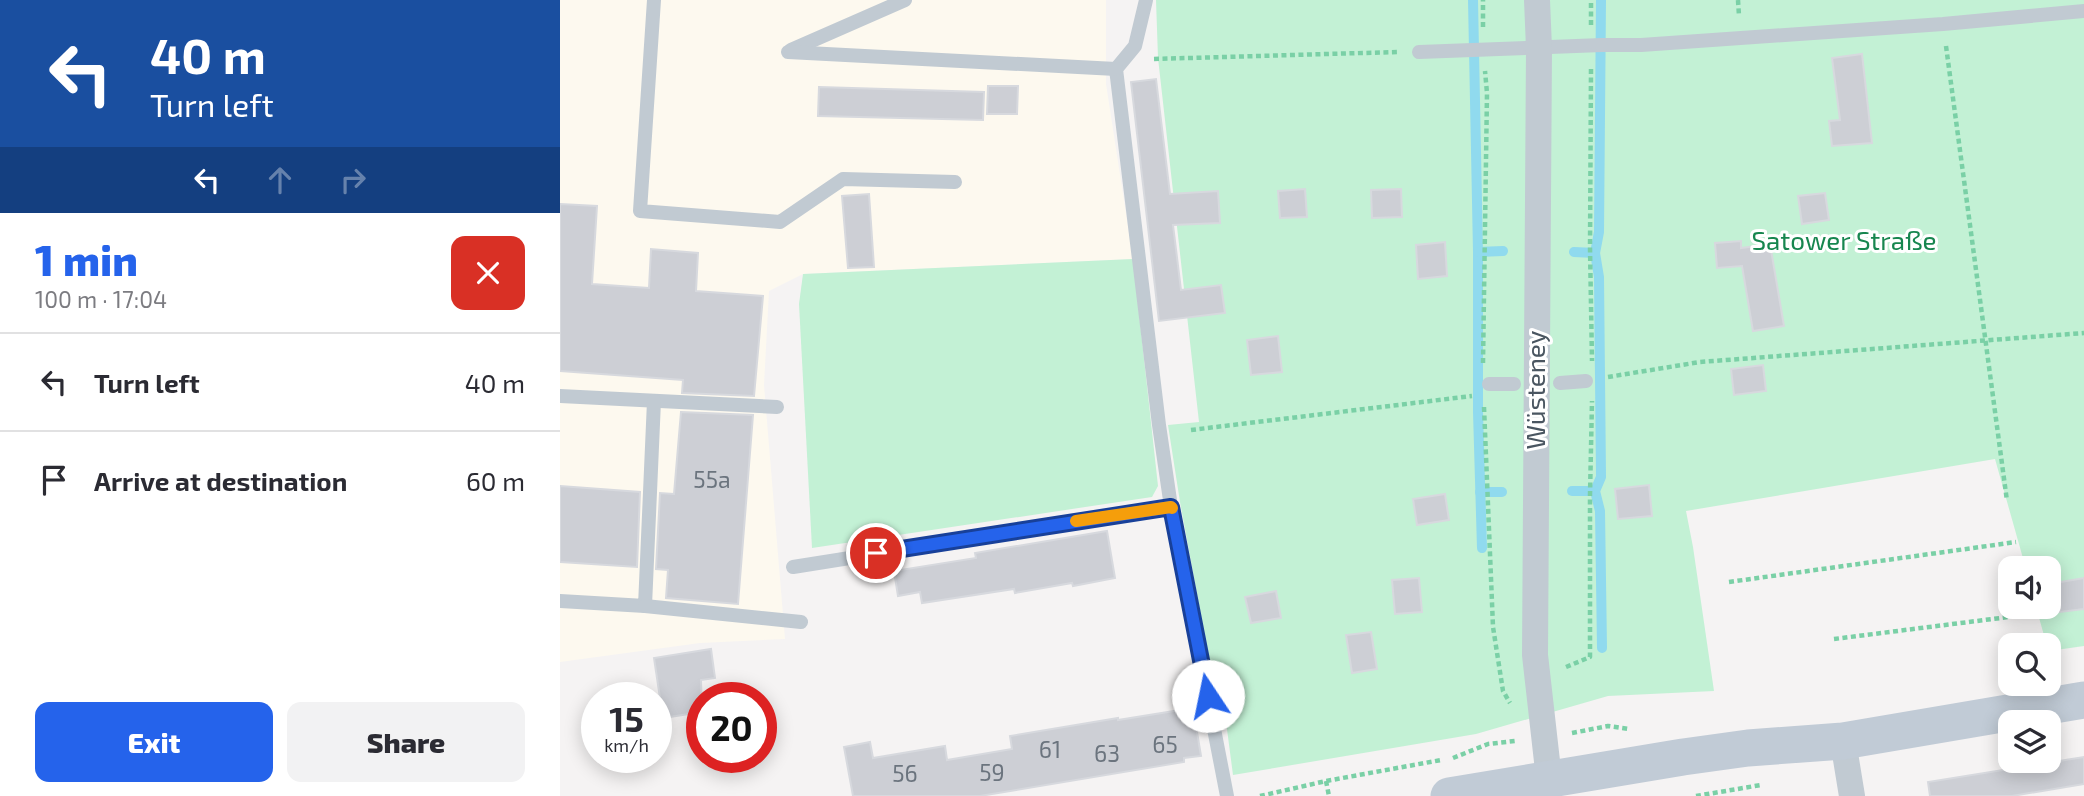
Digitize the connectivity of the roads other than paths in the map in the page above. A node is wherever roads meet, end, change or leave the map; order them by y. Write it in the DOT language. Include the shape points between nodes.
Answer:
graph roads {
  1 [pos="653,0"];
  2 [pos="905,0"];
  3 [pos="1146,0"];
  4 [pos="1537,0"];
  5 [pos="2084,11"];
  6 [pos="1539,48"];
  7 [pos="1419,52"];
  8 [pos="1116,69"];
  9 [pos="955,182"];
  10 [pos="1593,380"];
  11 [pos="1560,383"];
  12 [pos="1489,384"];
  13 [pos="1514,384"];
  14 [pos="560,396"];
  15 [pos="654,401"];
  16 [pos="776,407"];
  17 [pos="1171,507"];
  18 [pos="793,567"];
  19 [pos="560,601"];
  20 [pos="645,606"];
  21 [pos="801,622"];
  22 [pos="2084,701"];
  23 [pos="1843,741"];
  24 [pos="1553,788"];
  25 [pos="1227,796"];
  26 [pos="1449,796"];
  27 [pos="1852,796"];
  1 -- 9 [label="lane" via="640,211 780,222 843,179"];
  2 -- 8 [label="lane" via="788,52"];
  3 -- 8 [label="lane" via="1135,46"];
  4 -- 6 [label="street, Wüsteney"];
  5 -- 6 [label="lane" via="1641,45"];
  6 -- 7 [label="lane"];
  6 -- 24 [label="street, Wüsteney" via="1535,655"];
  8 -- 17 [label="lane"];
  10 -- 11 [label="lane"];
  12 -- 13 [label="lane"];
  14 -- 15 [label="lane"];
  15 -- 16 [label="lane"];
  15 -- 20 [label="lane"];
  17 -- 18 [label="lane"];
  17 -- 25 [label="lane"];
  19 -- 20 [label="lane"];
  20 -- 21 [label="lane"];
  22 -- 23 [label="main road"];
  23 -- 24 [label="main road" via="1748,748"];
  23 -- 27 [label="street"];
  24 -- 26 [label="main road"];
}
